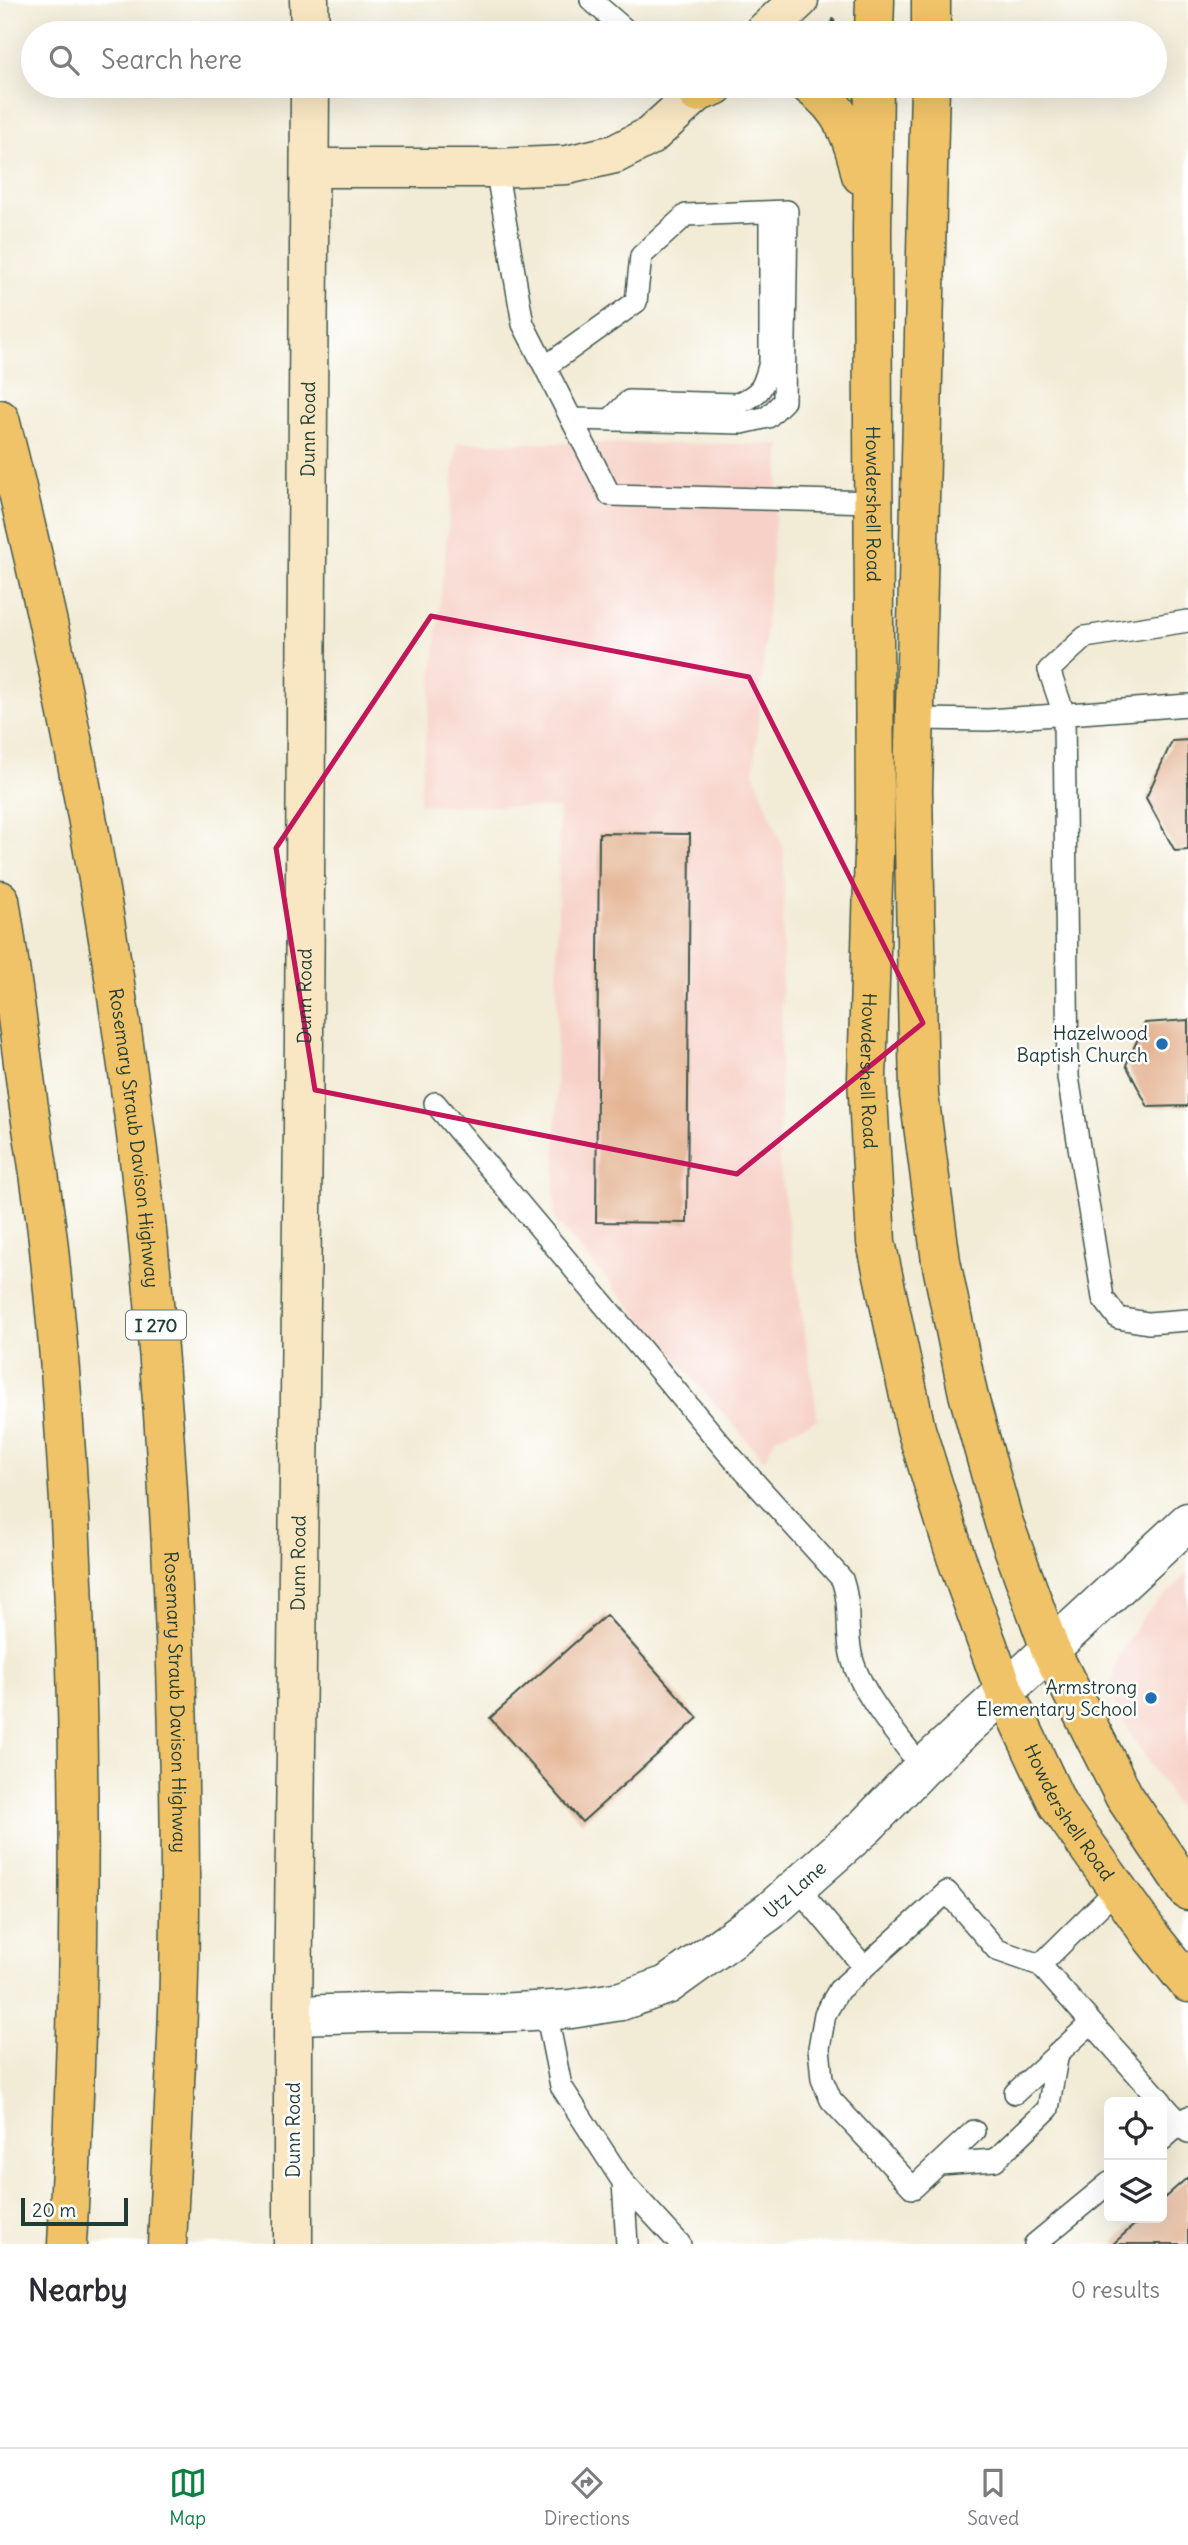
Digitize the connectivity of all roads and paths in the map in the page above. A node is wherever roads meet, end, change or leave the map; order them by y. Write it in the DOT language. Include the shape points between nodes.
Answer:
graph roads {
  1 [pos="309,0"];
  2 [pos="591,0"];
  3 [pos="800,0"];
  4 [pos="875,0"];
  5 [pos="931,0"];
  6 [pos="835,13"];
  7 [pos="310,21"];
  8 [pos="615,21"];
  9 [pos="776,21"];
  10 [pos="833,21"];
  11 [pos="874,21"];
  12 [pos="931,21"];
  13 [pos="310,98"];
  14 [pos="690,98"];
  15 [pos="825,98"];
  16 [pos="874,98"];
  17 [pos="930,98"];
  18 [pos="311,168"];
  19 [pos="496,169"];
  20 [pos="872,230"];
  21 [pos="545,367"];
  22 [pos="0,419"];
  23 [pos="572,419"];
  24 [pos="873,502"];
  25 [pos="1188,621"];
  26 [pos="1188,705"];
  27 [pos="1064,714"];
  28 [pos="915,719"];
  29 [pos="0,900"];
  30 [pos="435,1103"];
  31 [pos="1188,1320"];
  32 [pos="1188,1522"];
  33 [pos="1050,1649"];
  34 [pos="1004,1690"];
  35 [pos="922,1768"];
  36 [pos="797,1887"];
  37 [pos="1117,1889"];
  38 [pos="1188,1891"];
  39 [pos="1040,1965"];
  40 [pos="864,1967"];
  41 [pos="1188,1983"];
  42 [pos="546,2011"];
  43 [pos="293,2015"];
  44 [pos="1091,2023"];
  45 [pos="1058,2053"];
  46 [pos="1015,2093"];
  47 [pos="1158,2097"];
  48 [pos="1167,2107"];
  49 [pos="1186,2124"];
  50 [pos="974,2131"];
  51 [pos="1167,2137"];
  52 [pos="940,2164"];
  53 [pos="623,2182"];
  54 [pos="1104,2187"];
  55 [pos="67,2244"];
  56 [pos="167,2244"];
  57 [pos="293,2244"];
  58 [pos="627,2244"];
  59 [pos="680,2244"];
  60 [pos="1035,2244"];
  1 -- 7 [label="street"];
  2 -- 8 [label="lane"];
  3 -- 9 [label="street"];
  4 -- 11 [label="main road"];
  5 -- 12 [label="main road"];
  6 -- 10 [label="path"];
  13 -- 18 [label="street, Dunn Road"];
  14 -- 19 [label="street" via="650,136 615,154 567,165"];
  15 -- 20 [label="main road" via="845,121"];
  16 -- 20 [label="main road, Howdershell Road"];
  17 -- 28 [label="main road"];
  18 -- 19 [label="street"];
  18 -- 43 [label="street, Dunn Road"];
  19 -- 21 [label="lane" via="523,324"];
  20 -- 24 [label="main road, Howdershell Road"];
  21 -- 23 [label="lane"];
  21 -- 23 [label="lane" via="636,302 641,256 687,215 788,211 784,401 768,417 742,423"];
  22 -- 56 [label="main road, Rosemary Straub Davison Highway / I 270" via="69,718 103,910 154,1299 170,1497 178,1689 180,1852"];
  23 -- 24 [label="lane" via="610,495"];
  24 -- 34 [label="main road, Howdershell Road" via="874,820 867,1078 876,1242 916,1429"];
  25 -- 27 [label="lane" via="1085,637 1049,670"];
  26 -- 27 [label="lane"];
  27 -- 28 [label="lane"];
  27 -- 31 [label="lane" via="1068,1077 1103,1298 1118,1318 1148,1323"];
  28 -- 33 [label="main road" via="919,1095 941,1262 968,1394 1004,1523"];
  29 -- 55 [label="main road" via="48,1246 74,1608 79,1886"];
  30 -- 35 [label="lane" via="628,1336 842,1579 849,1597 850,1649 857,1678"];
  32 -- 33 [label="street, Utz Lane"];
  33 -- 34 [label="street, Utz Lane"];
  33 -- 38 [label="main road" via="1124,1796"];
  34 -- 35 [label="street, Utz Lane"];
  34 -- 37 [label="main road, Howdershell Road" via="1058,1805"];
  35 -- 36 [label="street, Utz Lane"];
  36 -- 40 [label="lane"];
  36 -- 42 [label="street, Utz Lane" via="667,1985 621,2001"];
  37 -- 39 [label="lane"];
  37 -- 41 [label="main road, Howdershell Road"];
  39 -- 40 [label="lane" via="997,1950 947,1892"];
  39 -- 44 [label="lane"];
  40 -- 52 [label="lane" via="839,1990 825,2014 819,2048 822,2080 831,2101 914,2188"];
  42 -- 43 [label="street, Utz Lane"];
  42 -- 53 [label="lane" via="561,2085"];
  43 -- 57 [label="street, Dunn Road"];
  44 -- 45 [label="lane"];
  44 -- 47 [label="lane"];
  45 -- 46 [label="lane"];
  45 -- 52 [label="lane" via="1048,2109 995,2160"];
  48 -- 49 [label="lane"];
  49 -- 51 [label="lane"];
  50 -- 52 [label="lane"];
  53 -- 58 [label="lane"];
  53 -- 59 [label="lane"];
  54 -- 60 [label="lane"];
}
